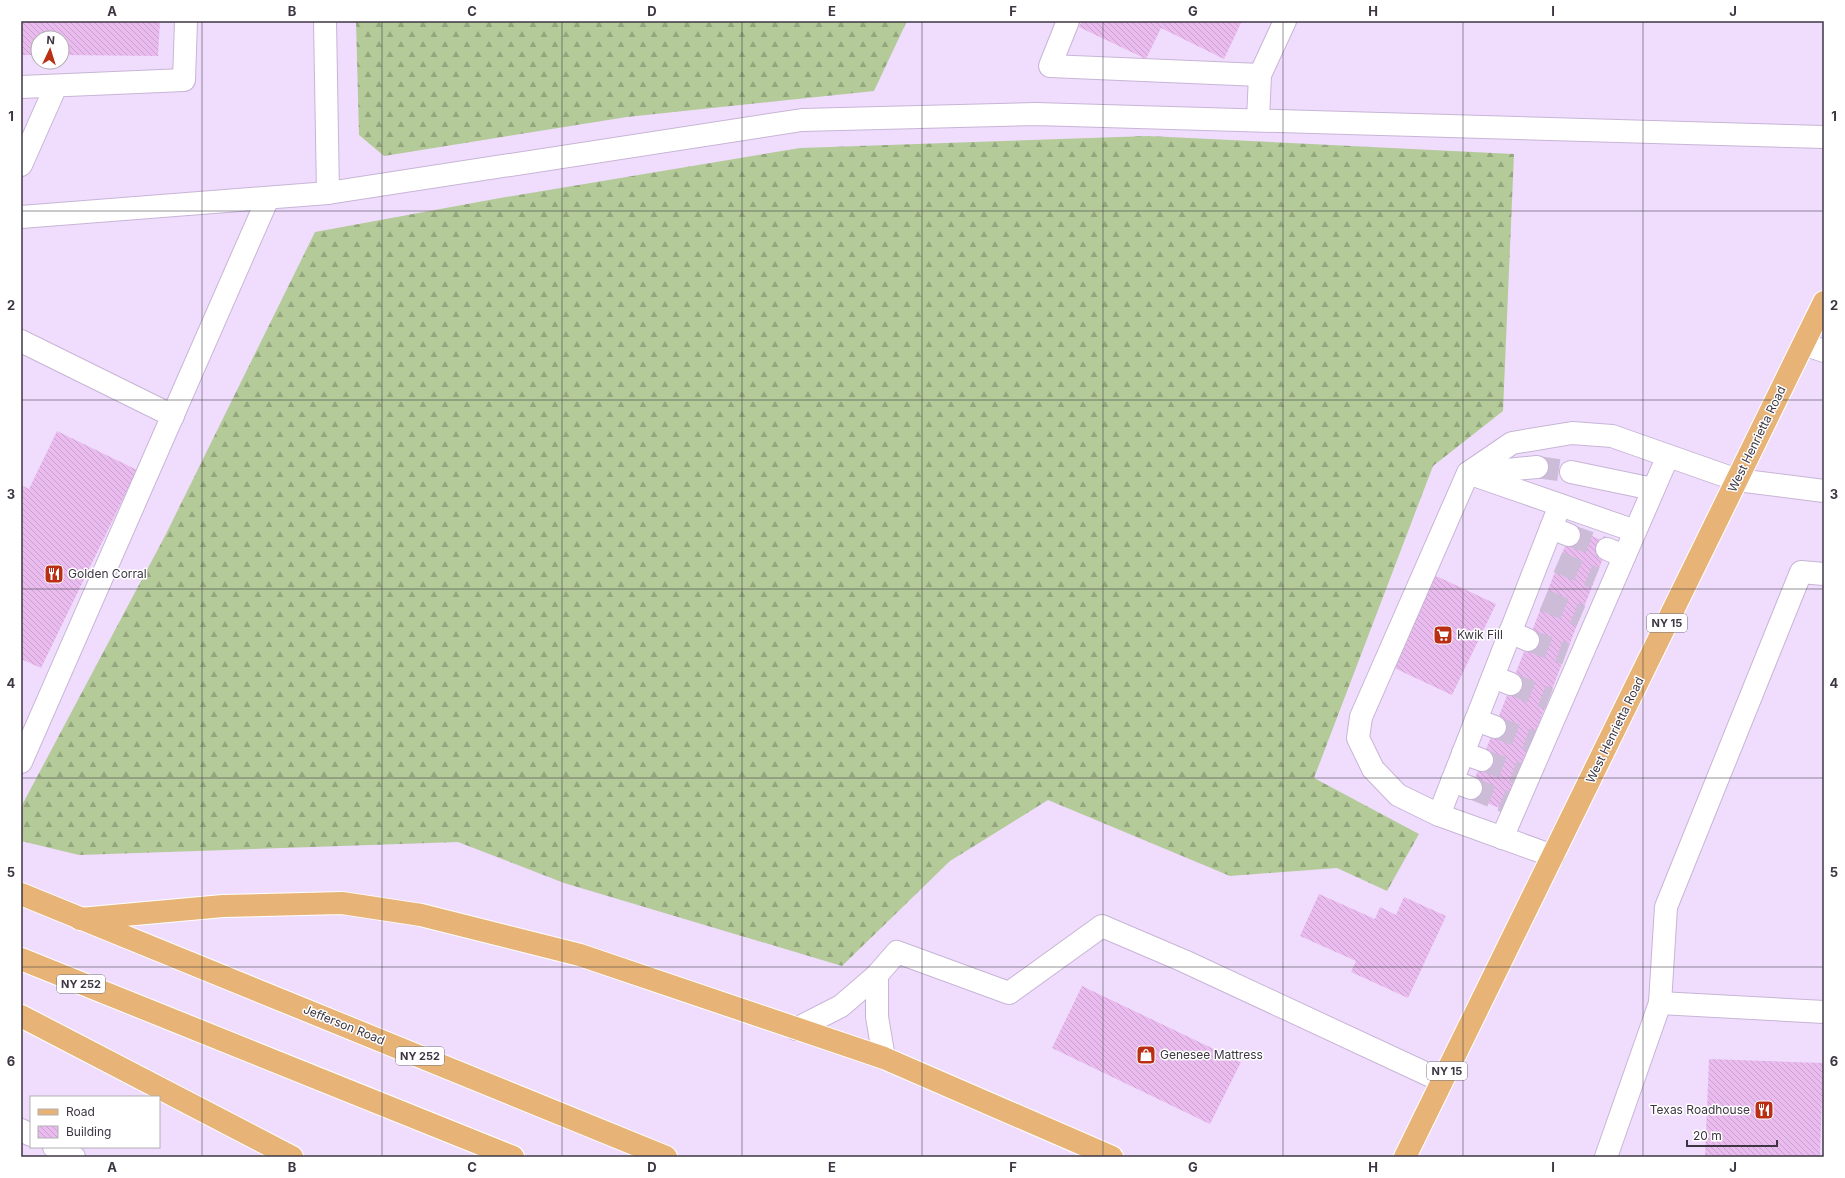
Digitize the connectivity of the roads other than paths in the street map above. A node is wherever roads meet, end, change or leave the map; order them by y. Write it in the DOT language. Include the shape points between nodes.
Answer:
graph roads {
  1 [pos="186,21"];
  2 [pos="325,21"];
  3 [pos="1068,21"];
  4 [pos="1285,21"];
  5 [pos="1260,75"];
  6 [pos="56,86"];
  7 [pos="21,87"];
  8 [pos="1258,120"];
  9 [pos="1824,137"];
  10 [pos="21,166"];
  11 [pos="328,193"];
  12 [pos="268,198"];
  13 [pos="21,217"];
  14 [pos="1824,302"];
  15 [pos="1804,344"];
  16 [pos="23,346"];
  17 [pos="1824,351"];
  18 [pos="173,416"];
  19 [pos="1668,456"];
  20 [pos="1537,467"];
  21 [pos="1571,472"];
  22 [pos="1468,474"];
  23 [pos="1737,480"];
  24 [pos="1653,490"];
  25 [pos="1824,491"];
  26 [pos="1560,506"];
  27 [pos="1635,531"];
  28 [pos="1824,574"];
  29 [pos="21,762"];
  30 [pos="1439,815"];
  31 [pos="1502,838"];
  32 [pos="1553,856"];
  33 [pos="21,894"];
  34 [pos="80,919"];
  35 [pos="21,959"];
  36 [pos="877,975"];
  37 [pos="1660,1003"];
  38 [pos="1824,1012"];
  39 [pos="21,1016"];
  40 [pos="796,1028"];
  41 [pos="884,1058"];
  42 [pos="1442,1081"];
  43 [pos="21,1130"];
  44 [pos="30,1134"];
  45 [pos="56,1148"];
  46 [pos="74,1157"];
  47 [pos="292,1157"];
  48 [pos="512,1157"];
  49 [pos="666,1157"];
  50 [pos="1110,1157"];
  51 [pos="1405,1157"];
  52 [pos="1606,1157"];
  1 -- 6 [label="lane" via="184,80"];
  2 -- 11 [label="lane"];
  3 -- 5 [label="lane" via="1050,66"];
  4 -- 5 [label="lane"];
  5 -- 8 [label="lane"];
  6 -- 7 [label="lane"];
  6 -- 10 [label="lane"];
  8 -- 9 [label="lane"];
  8 -- 11 [label="lane" via="1036,114 802,120"];
  11 -- 12 [label="lane"];
  12 -- 13 [label="lane"];
  12 -- 18 [label="lane"];
  14 -- 15 [label="main road, West Henrietta Road / NY 15"];
  15 -- 17 [label="lane"];
  15 -- 23 [label="main road, West Henrietta Road / NY 15"];
  16 -- 18 [label="lane"];
  18 -- 29 [label="lane"];
  19 -- 22 [label="lane" via="1612,436 1572,433 1512,443"];
  19 -- 23 [label="lane"];
  19 -- 24 [label="lane"];
  20 -- 22 [label="lane"];
  21 -- 24 [label="lane"];
  22 -- 26 [label="lane"];
  22 -- 30 [label="lane" via="1360,717 1358,738 1373,769 1398,795"];
  23 -- 25 [label="lane"];
  23 -- 32 [label="main road, West Henrietta Road / NY 15"];
  24 -- 27 [label="lane"];
  26 -- 27 [label="lane"];
  26 -- 30 [label="lane" via="1560,532 1502,681 1461,784"];
  27 -- 31 [label="lane" via="1615,553 1512,804"];
  28 -- 37 [label="lane" via="1801,572 1666,907"];
  30 -- 31 [label="lane"];
  31 -- 32 [label="lane"];
  32 -- 42 [label="main road, West Henrietta Road / NY 15"];
  33 -- 34 [label="main road, Jefferson Road / NY 252"];
  34 -- 40 [label="main road" via="223,906 342,904 421,915 580,955"];
  34 -- 49 [label="main road, Jefferson Road / NY 252"];
  35 -- 48 [label="main road, NY 252"];
  36 -- 40 [label="lane" via="841,1006"];
  36 -- 41 [label="lane" via="877,1017"];
  36 -- 42 [label="lane" via="897,952 1009,993 1102,926"];
  37 -- 38 [label="lane"];
  37 -- 52 [label="lane"];
  39 -- 47 [label="main road"];
  40 -- 41 [label="main road"];
  41 -- 50 [label="main road"];
  42 -- 51 [label="main road, West Henrietta Road / NY 15"];
  43 -- 44 [label="lane"];
  45 -- 46 [label="lane"];
}
